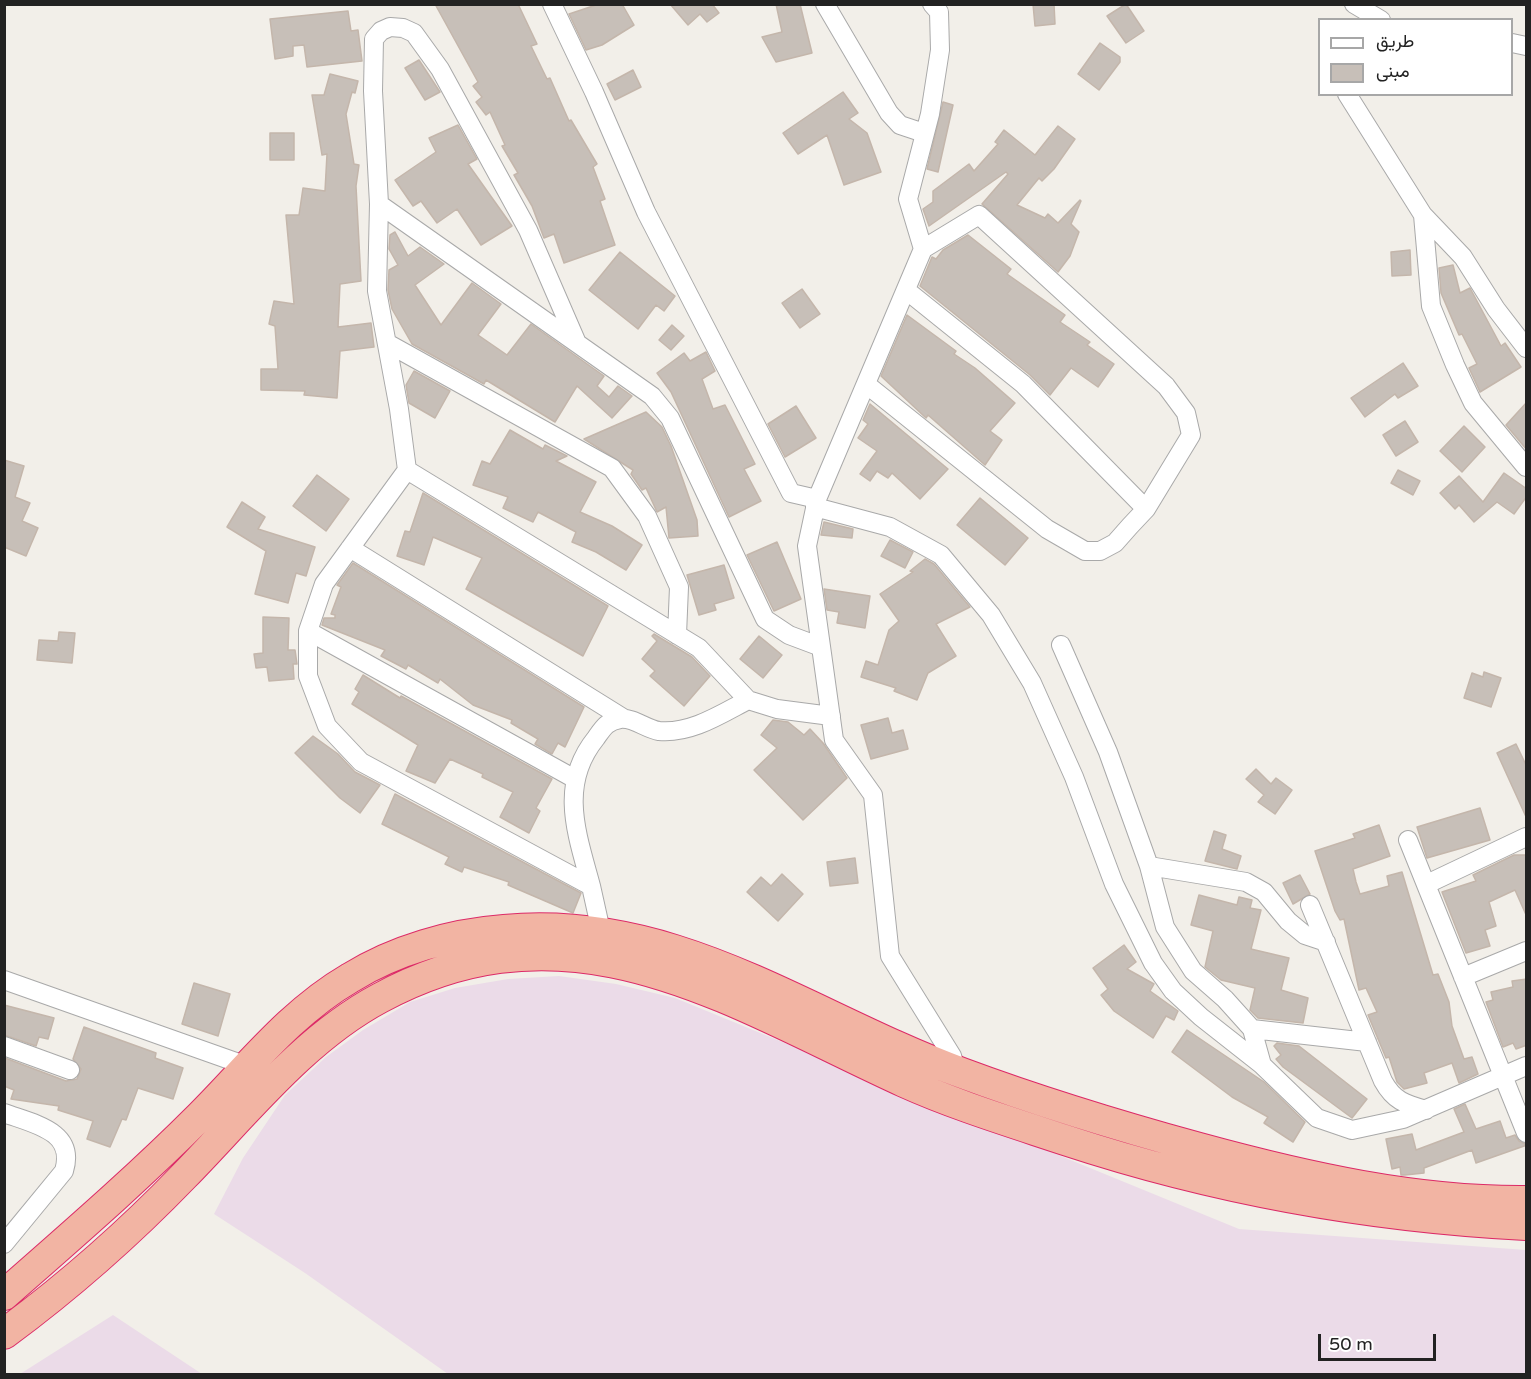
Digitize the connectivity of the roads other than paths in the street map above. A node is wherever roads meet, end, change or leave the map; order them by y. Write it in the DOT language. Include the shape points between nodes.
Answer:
graph roads {
  1 [pos="552,4"];
  2 [pos="825,4"];
  3 [pos="933,4"];
  4 [pos="1354,4"];
  5 [pos="1378,18"];
  6 [pos="1348,96"];
  7 [pos="924,134"];
  8 [pos="379,204"];
  9 [pos="1423,215"];
  10 [pos="923,249"];
  11 [pos="906,290"];
  12 [pos="387,343"];
  13 [pos="577,343"];
  14 [pos="1527,348"];
  15 [pos="866,384"];
  16 [pos="1527,467"];
  17 [pos="406,470"];
  18 [pos="816,503"];
  19 [pos="1146,509"];
  20 [pos="350,548"];
  21 [pos="308,631"];
  22 [pos="677,635"];
  23 [pos="1061,645"];
  24 [pos="821,647"];
  25 [pos="748,700"];
  26 [pos="831,716"];
  27 [pos="623,718"];
  28 [pos="575,779"];
  29 [pos="1527,837"];
  30 [pos="1408,840"];
  31 [pos="1149,866"];
  32 [pos="1427,884"];
  33 [pos="591,886"];
  34 [pos="1310,905"];
  35 [pos="601,931"];
  36 [pos="1326,942"];
  37 [pos="1527,951"];
  38 [pos="1463,977"];
  39 [pos="4,980"];
  40 [pos="1252,1029"];
  41 [pos="1367,1042"];
  42 [pos="4,1046"];
  43 [pos="1262,1065"];
  44 [pos="247,1066"];
  45 [pos="1527,1066"];
  46 [pos="70,1070"];
  47 [pos="957,1071"];
  48 [pos="1503,1074"];
  49 [pos="962,1103"];
  50 [pos="1426,1110"];
  51 [pos="4,1113"];
  52 [pos="1527,1132"];
  53 [pos="1527,1201"];
  54 [pos="1527,1225"];
  55 [pos="4,1244"];
  56 [pos="4,1295"];
  57 [pos="4,1335"];
  1 -- 18 [label="street" via="646,212 791,493"];
  2 -- 7 [label="street" via="890,113 900,125"];
  3 -- 7 [label="street" via="939,12 940,50"];
  4 -- 5 [label="street"];
  6 -- 9 [label="street"];
  7 -- 10 [label="street" via="908,199"];
  8 -- 12 [label="street" via="377,291"];
  8 -- 13 [label="street"];
  8 -- 13 [label="street" via="374,39 390,27 402,28 414,33 440,69 528,230"];
  9 -- 14 [label="street" via="1463,257"];
  9 -- 16 [label="street" via="1431,306 1455,365 1473,403"];
  10 -- 11 [label="street"];
  10 -- 19 [label="street" via="979,215 1166,386 1186,413 1191,435"];
  11 -- 15 [label="street"];
  11 -- 19 [label="street" via="1023,384"];
  12 -- 17 [label="street"];
  12 -- 22 [label="street" via="612,468 647,516 679,587"];
  13 -- 24 [label="street" via="652,396 670,418 765,619 789,635"];
  15 -- 18 [label="street"];
  15 -- 19 [label="street" via="1047,529 1085,551 1100,551 1114,543"];
  17 -- 20 [label="street"];
  17 -- 22 [label="street"];
  18 -- 24 [label="street" via="807,546"];
  18 -- 43 [label="street" via="890,527 941,555 991,615 1032,683 1074,777 1114,884 1153,963 1173,991"];
  20 -- 21 [label="street" via="324,584"];
  20 -- 27 [label="street"];
  21 -- 28 [label="street"];
  21 -- 33 [label="street" via="308,676 327,726 361,762"];
  22 -- 25 [label="street" via="699,648"];
  23 -- 31 [label="street" via="1108,752"];
  24 -- 26 [label="street"];
  25 -- 26 [label="street" via="777,709"];
  25 -- 27 [label="street" via="701,725 659,731"];
  26 -- 47 [label="street" via="834,740 873,795 890,956 952,1056"];
  27 -- 28 [label="street" via="608,722 589,747"];
  28 -- 33 [label="street" via="573,820"];
  29 -- 32 [label="street"];
  30 -- 32 [label="street"];
  31 -- 36 [label="street" via="1246,882 1264,892 1305,935"];
  31 -- 40 [label="street" via="1165,927 1193,971"];
  32 -- 38 [label="street"];
  33 -- 35 [label="street"];
  34 -- 36 [label="street"];
  35 -- 44 [label="highway" via="489,931 457,936 388,959 311,1003"];
  35 -- 47 [label="highway" via="664,945 704,959"];
  36 -- 41 [label="street"];
  37 -- 38 [label="street"];
  38 -- 48 [label="street"];
  39 -- 44 [label="street"];
  40 -- 41 [label="street"];
  40 -- 43 [label="street"];
  41 -- 50 [label="street" via="1392,1096"];
  42 -- 46 [label="street"];
  43 -- 50 [label="street" via="1317,1118 1335,1126 1352,1130"];
  44 -- 56 [label="highway" via="101,1212"];
  45 -- 48 [label="street"];
  47 -- 49 [label="street"];
  47 -- 53 [label="highway" via="1131,1129 1297,1174 1417,1194"];
  48 -- 50 [label="street"];
  48 -- 52 [label="street"];
  49 -- 54 [label="highway" via="1130,1159 1304,1200 1418,1218"];
  49 -- 57 [label="highway" via="908,1084 794,1029 642,968 555,953 470,963 395,990 350,1016 319,1040 125,1237"];
  51 -- 55 [label="street" via="56,1135 69,1156 64,1171"];
}
